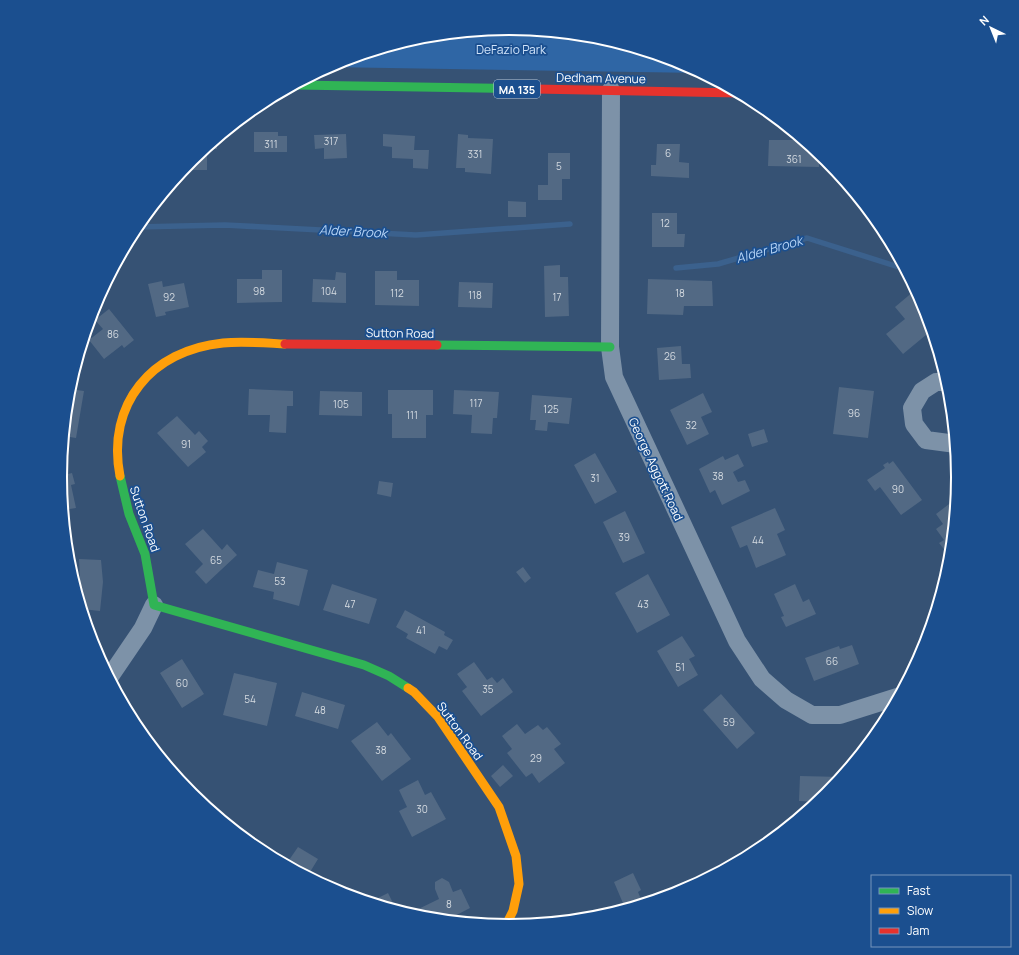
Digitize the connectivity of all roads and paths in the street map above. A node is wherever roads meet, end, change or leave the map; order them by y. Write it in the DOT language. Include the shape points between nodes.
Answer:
graph roads {
  1 [pos="306,85"];
  2 [pos="611,90"];
  3 [pos="727,92"];
  4 [pos="610,347"];
  5 [pos="941,382"];
  6 [pos="950,443"];
  7 [pos="154,605"];
  8 [pos="113,672"];
  9 [pos="893,698"];
  10 [pos="508,920"];
  1 -- 2 [label="street, Dedham Avenue / MA 135"];
  2 -- 3 [label="street, Dedham Avenue / MA 135"];
  2 -- 4 [label="street, George Aggott Road"];
  4 -- 7 [label="street, Sutton Road" via="224,343 197,348 169,358 135,388 124,408 118,426 116,458 121,488 146,556"];
  4 -- 9 [label="street, George Aggott Road" via="614,377 619,390 737,641 762,679 786,700 812,715 840,715"];
  5 -- 6 [label="street" via="936,382 922,391 912,408 914,424 926,440"];
  7 -- 8 [label="street" via="143,628"];
  7 -- 10 [label="street, Sutton Road" via="364,665 390,676 414,692 438,717 499,807 516,856 519,884 513,911"];
}
